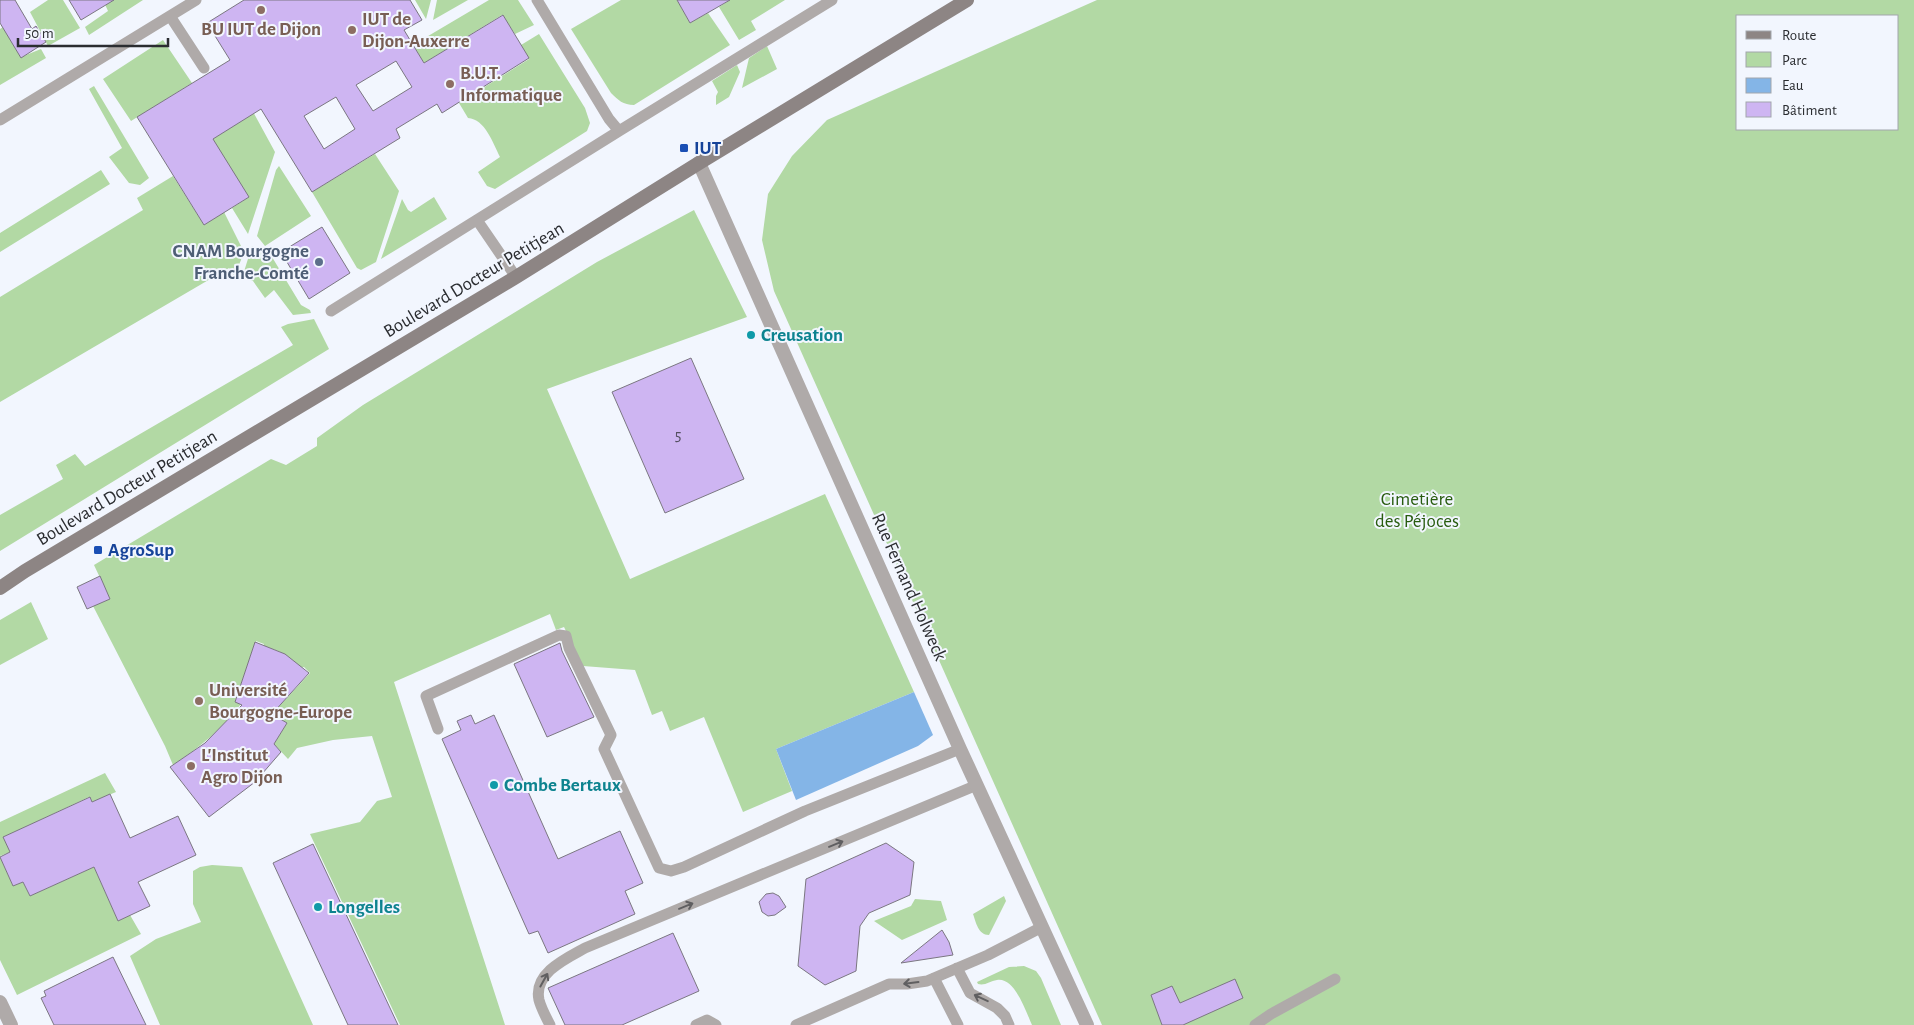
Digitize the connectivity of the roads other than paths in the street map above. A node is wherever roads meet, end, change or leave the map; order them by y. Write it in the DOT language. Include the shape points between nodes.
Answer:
graph roads {
  1 [pos="196,0"];
  2 [pos="536,0"];
  3 [pos="832,0"];
  4 [pos="967,0"];
  5 [pos="170,16"];
  6 [pos="204,68"];
  7 [pos="0,120"];
  8 [pos="619,131"];
  9 [pos="699,163"];
  10 [pos="477,220"];
  11 [pos="516,277"];
  12 [pos="331,311"];
  13 [pos="0,588"];
  14 [pos="438,729"];
  15 [pos="960,749"];
  16 [pos="977,785"];
  17 [pos="1042,927"];
  18 [pos="957,968"];
  19 [pos="934,978"];
  20 [pos="1335,979"];
  21 [pos="0,1002"];
  22 [pos="10,1025"];
  23 [pos="550,1025"];
  24 [pos="696,1025"];
  25 [pos="716,1025"];
  26 [pos="796,1025"];
  27 [pos="958,1025"];
  28 [pos="1009,1025"];
  29 [pos="1087,1025"];
  30 [pos="1255,1025"];
  1 -- 5 [label="lane"];
  2 -- 8 [label="lane" via="608,119"];
  3 -- 8 [label="lane"];
  4 -- 9 [label="main road, Boulevard Docteur Petitjean"];
  5 -- 6 [label="lane"];
  5 -- 7 [label="lane"];
  8 -- 10 [label="lane"];
  9 -- 11 [label="main road, Boulevard Docteur Petitjean"];
  9 -- 15 [label="street, Rue Fernand Holweck"];
  10 -- 11 [label="lane"];
  10 -- 12 [label="lane"];
  11 -- 13 [label="main road, Boulevard Docteur Petitjean"];
  14 -- 15 [label="lane" via="426,696 559,635 566,636 610,735 604,749 659,868 671,872 842,796"];
  15 -- 16 [label="street, Rue Fernand Holweck"];
  16 -- 17 [label="street, Rue Fernand Holweck"];
  23 -- 16 [label="lane, one-way" via="538,998 541,984 556,964 570,956"];
  17 -- 18 [label="lane"];
  17 -- 29 [label="street, Rue Fernand Holweck"];
  18 -- 19 [label="lane"];
  28 -- 18 [label="lane, one-way" via="997,1008 970,993"];
  19 -- 26 [label="lane, one-way" via="889,984"];
  19 -- 27 [label="lane"];
  20 -- 30 [label="lane"];
  21 -- 22 [label="street"];
  24 -- 25 [label="lane" via="707,1020"];
}
